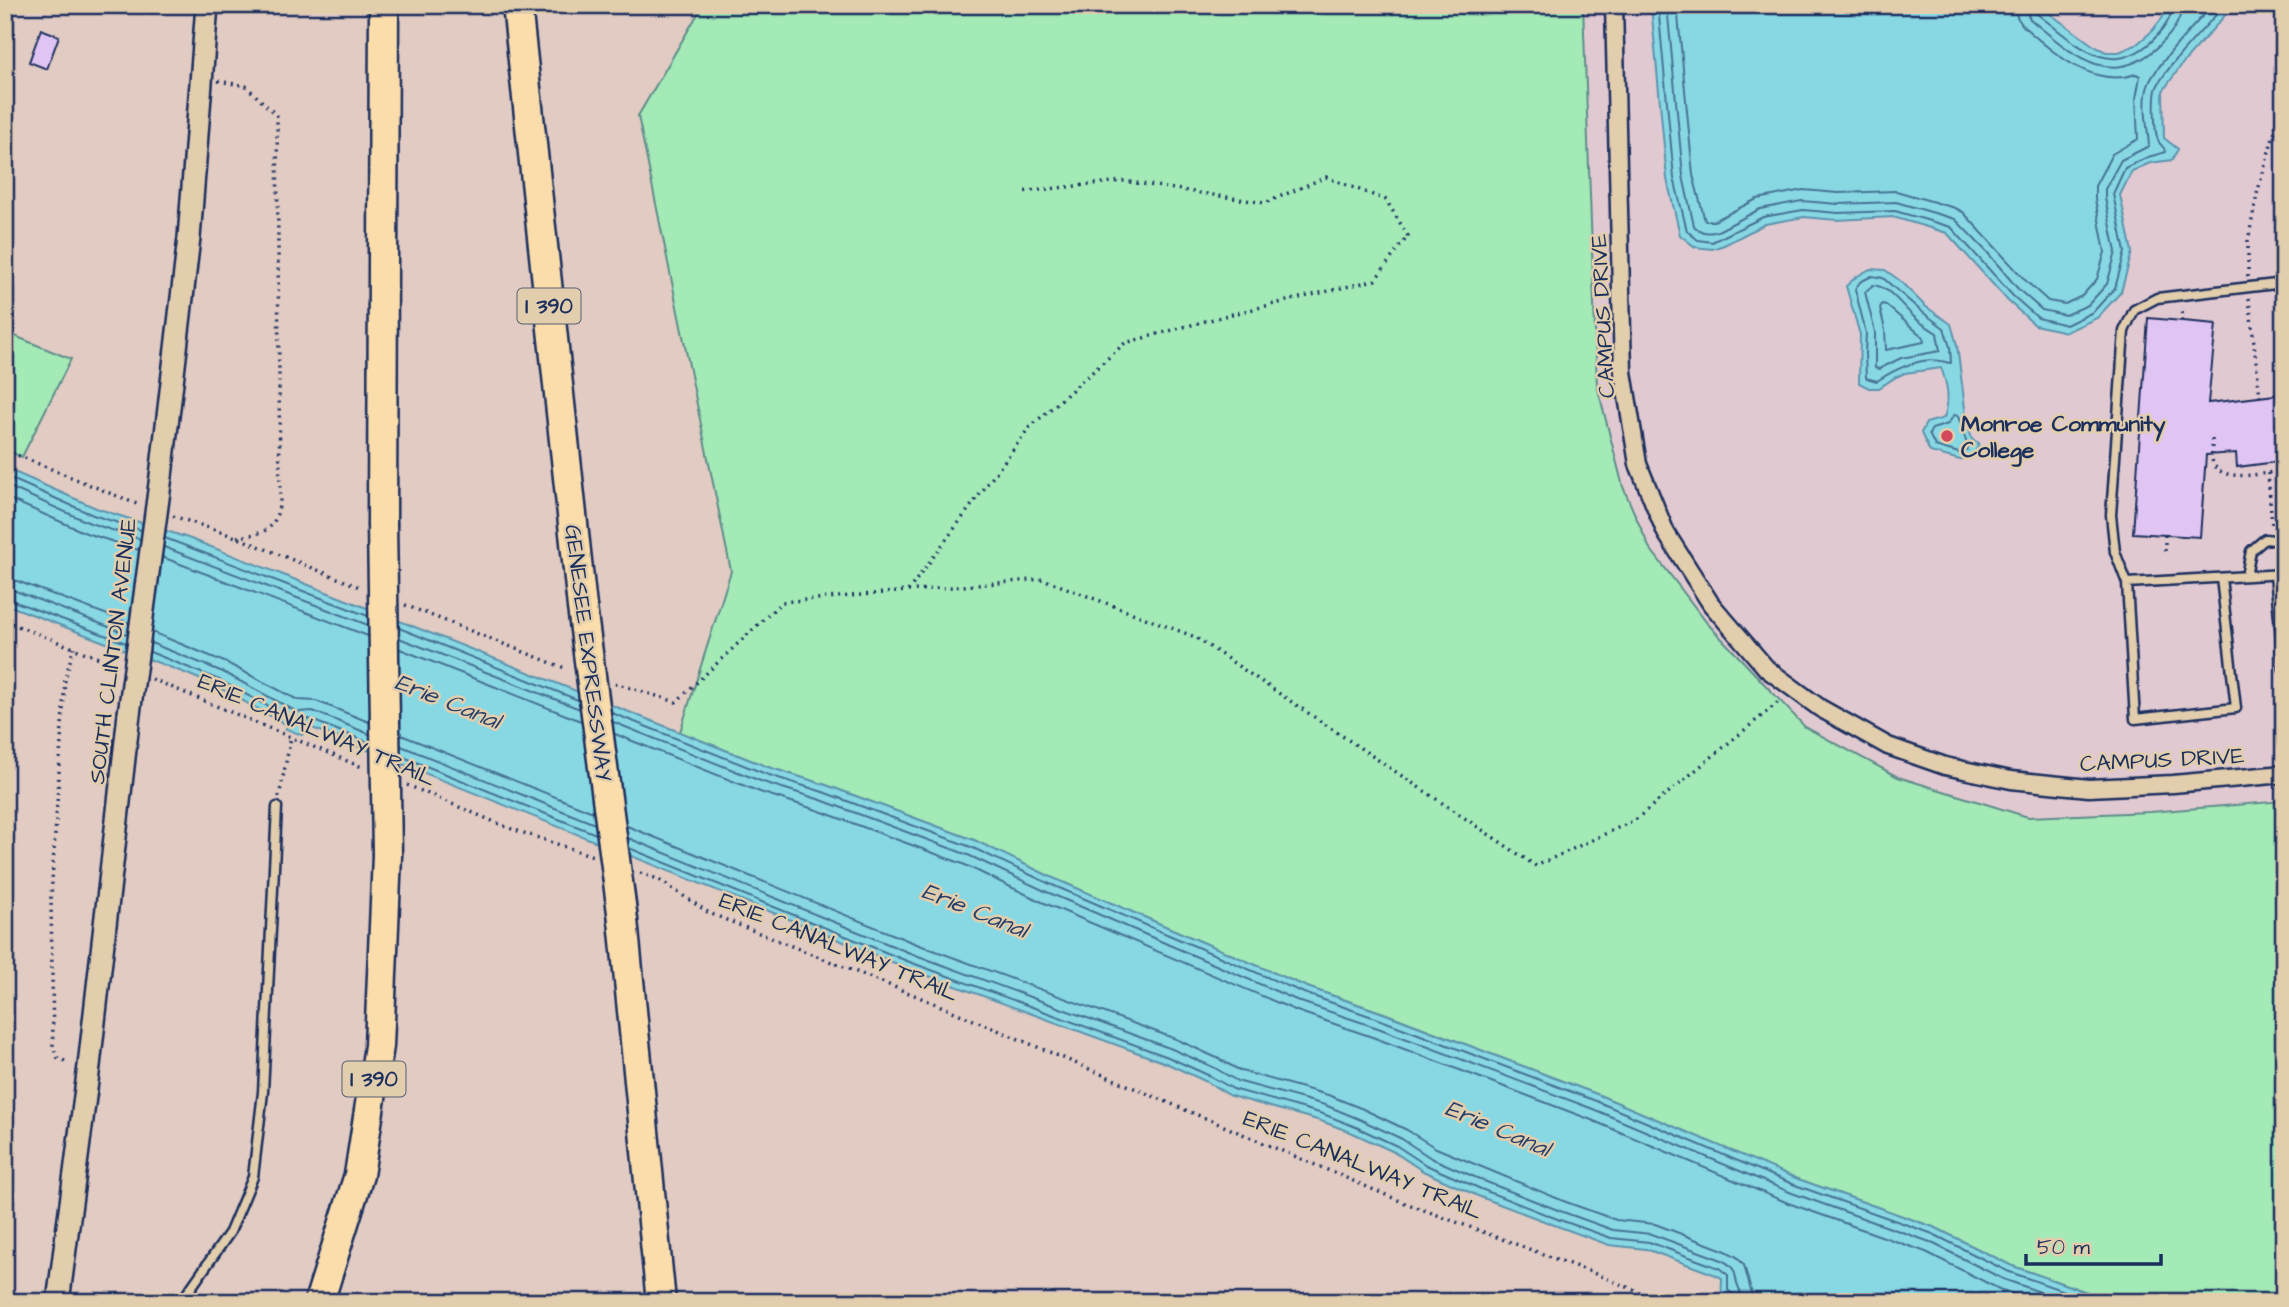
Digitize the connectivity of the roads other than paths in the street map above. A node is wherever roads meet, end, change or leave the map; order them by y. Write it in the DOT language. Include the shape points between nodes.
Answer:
graph roads {
  1 [pos="207,5"];
  2 [pos="384,5"];
  3 [pos="517,5"];
  4 [pos="1614,5"];
  5 [pos="2284,283"];
  6 [pos="2284,541"];
  7 [pos="2279,574"];
  8 [pos="2246,576"];
  9 [pos="2221,578"];
  10 [pos="2127,583"];
  11 [pos="2284,670"];
  12 [pos="2284,775"];
  13 [pos="277,807"];
  14 [pos="319,1300"];
  15 [pos="58,1302"];
  16 [pos="181,1302"];
  17 [pos="661,1302"];
  1 -- 15 [label="street, SOUTH CLINTON AVENUE, bridge" via="190,238"];
  2 -- 14 [label="highway, I 390, bridge" via="382,523 387,855 379,1046 359,1175"];
  3 -- 17 [label="highway, GENESEE EXPRESSWAY / I 390, bridge" via="582,607 623,920"];
  4 -- 12 [label="street, CAMPUS DRIVE" via="1623,372 1638,464 1666,533 1710,604 1767,669 1820,708 1888,746 1945,766 2011,780 2090,788"];
  5 -- 10 [label="lane" via="2157,298 2134,310 2124,331 2111,515 2115,552"];
  6 -- 8 [label="lane" via="2265,539 2251,551"];
  7 -- 8 [label="lane"];
  7 -- 11 [label="lane"];
  8 -- 9 [label="lane"];
  9 -- 10 [label="lane"];
  9 -- 10 [label="lane" via="2236,708 2135,719"];
  13 -- 16 [label="lane" via="264,1091 253,1177 230,1232"];
}
